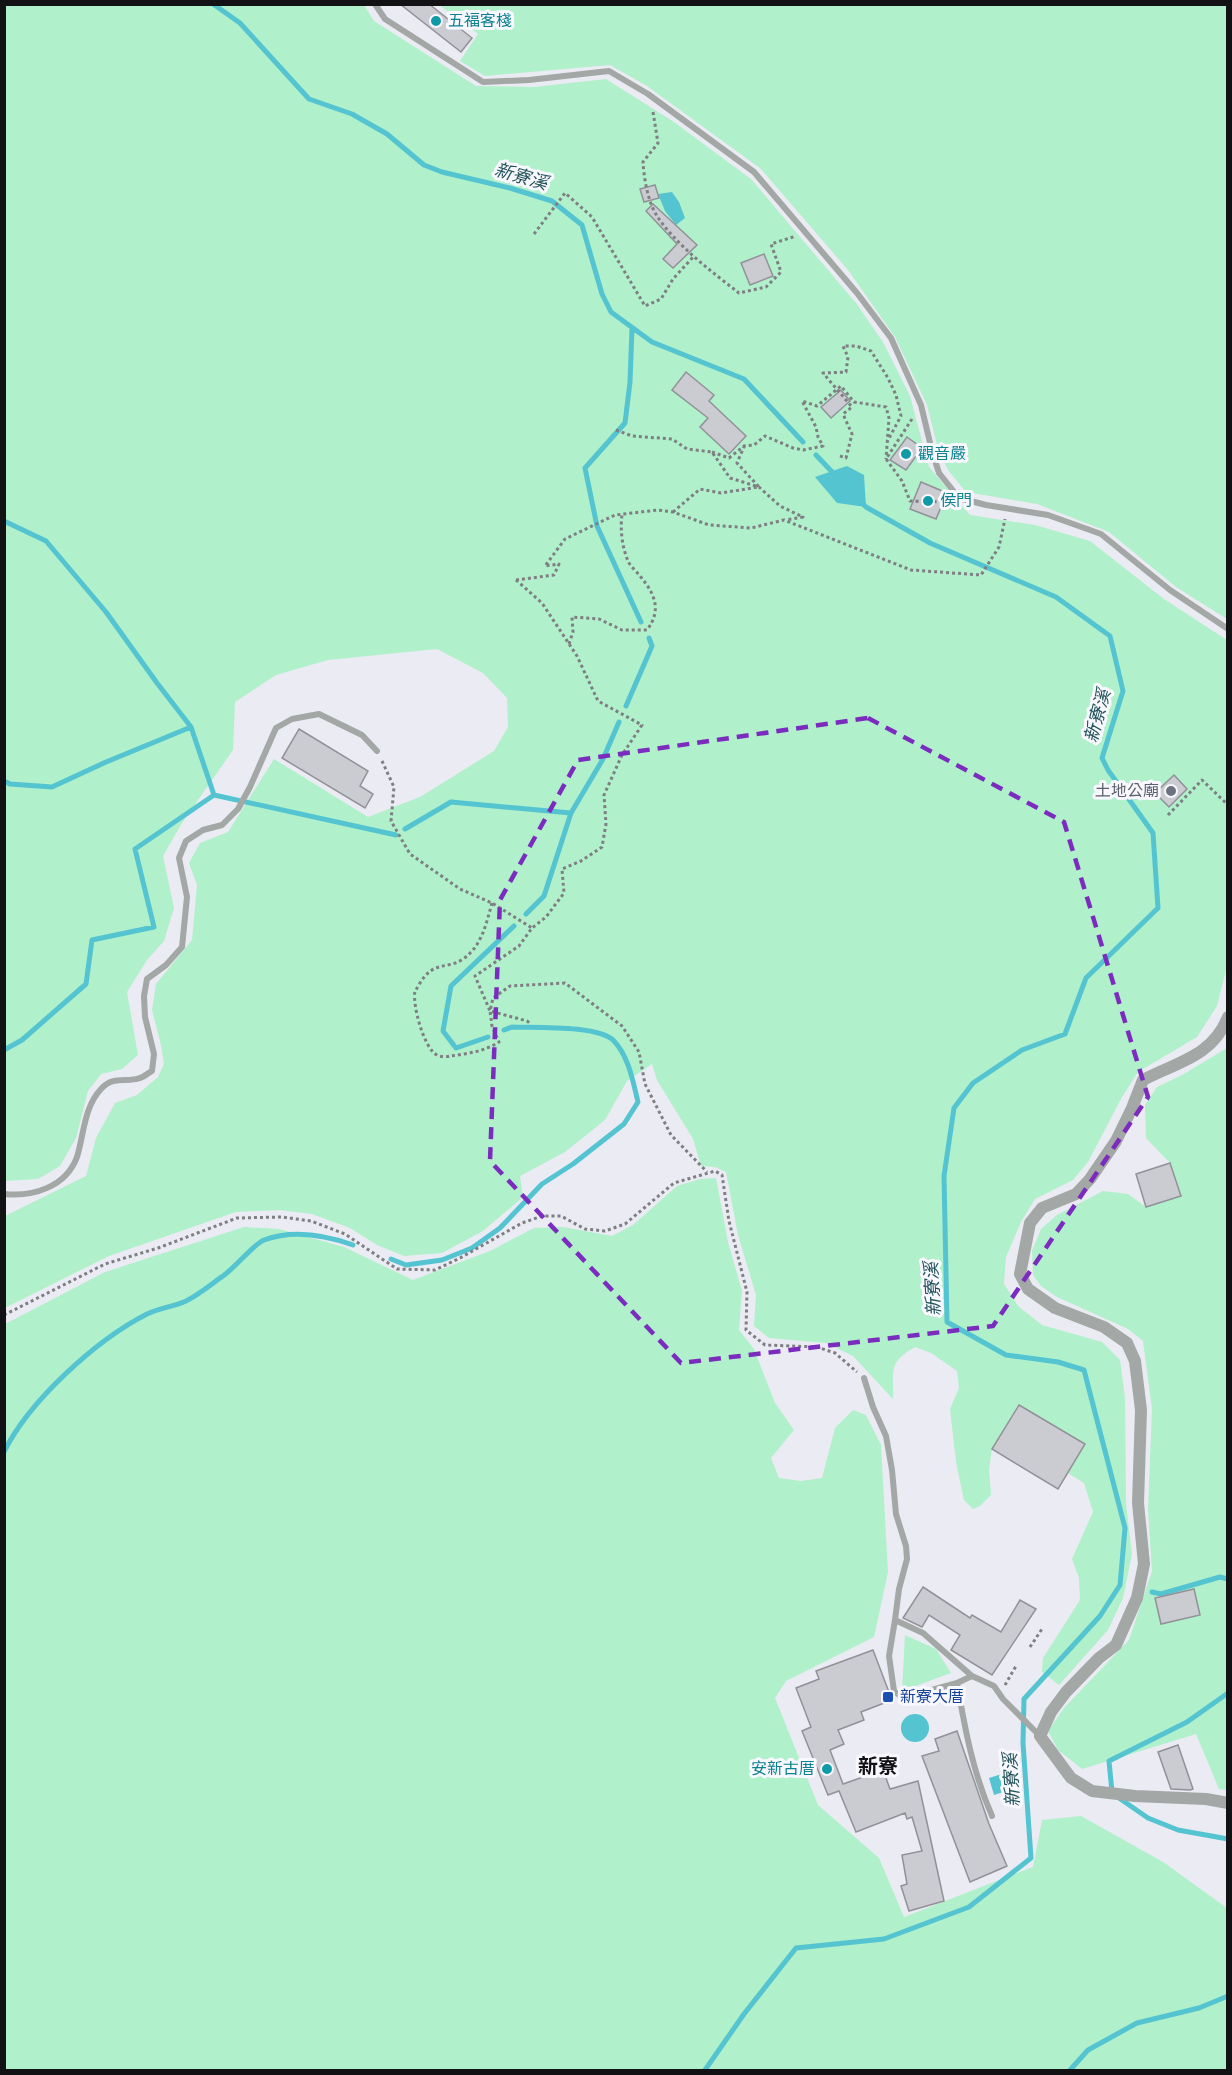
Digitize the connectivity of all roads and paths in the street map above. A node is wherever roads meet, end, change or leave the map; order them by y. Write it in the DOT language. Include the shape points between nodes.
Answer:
graph roads {
  1 [pos="375,4"];
  2 [pos="648,94"];
  3 [pos="806,232"];
  4 [pos="534,234"];
  5 [pos="693,255"];
  6 [pos="921,405"];
  7 [pos="616,430"];
  8 [pos="886,444"];
  9 [pos="744,446"];
  10 [pos="712,452"];
  11 [pos="840,456"];
  12 [pos="886,459"];
  13 [pos="759,487"];
  14 [pos="948,503"];
  15 [pos="1007,508"];
  16 [pos="674,512"];
  17 [pos="622,514"];
  18 [pos="784,520"];
  19 [pos="1227,629"];
  20 [pos="569,644"];
  21 [pos="377,751"];
  22 [pos="1227,805"];
  23 [pos="1168,815"];
  24 [pos="492,903"];
  25 [pos="532,928"];
  26 [pos="490,1011"];
  27 [pos="1227,1017"];
  28 [pos="531,1024"];
  29 [pos="707,1172"];
  30 [pos="4,1194"];
  31 [pos="4,1315"];
  32 [pos="864,1378"];
  33 [pos="895,1620"];
  34 [pos="1042,1629"];
  35 [pos="1030,1647"];
  36 [pos="1016,1666"];
  37 [pos="972,1676"];
  38 [pos="957,1683"];
  39 [pos="994,1686"];
  40 [pos="1040,1736"];
  41 [pos="1227,1803"];
  42 [pos="992,1816"];
  1 -- 2 [label="lane" via="386,19 483,82 609,71"];
  2 -- 3 [label="lane" via="754,172"];
  2 -- 5 [label="path" via="658,143 643,162 648,192 656,215"];
  3 -- 5 [label="path" via="771,244 781,272 766,287 739,293"];
  3 -- 6 [label="lane" via="891,338"];
  4 -- 5 [label="path" via="565,193 592,217 645,306 661,299"];
  6 -- 12 [label="path"];
  6 -- 15 [label="lane" via="939,473 959,498"];
  7 -- 10 [label="path" via="621,434 672,439 687,449"];
  8 -- 9 [label="path" via="889,417 885,407 854,402 841,386 817,406 802,401 823,446 803,450 765,436 754,445"];
  8 -- 11 [label="path" via="901,416 896,395 870,351 843,346 848,357 846,372 823,373 852,407 843,414 852,434 849,450 846,458"];
  8 -- 12 [label="path"];
  9 -- 10 [label="path" via="729,458"];
  9 -- 13 [label="path" via="737,463"];
  10 -- 13 [label="path" via="730,478"];
  12 -- 14 [label="path" via="902,481 909,501"];
  13 -- 16 [label="path" via="721,493 700,489"];
  13 -- 18 [label="path" via="780,506 803,517"];
  15 -- 18 [label="path" via="999,547 981,575 912,570"];
  15 -- 19 [label="lane" via="1048,515 1101,534 1170,590"];
  16 -- 17 [label="path"];
  16 -- 18 [label="path" via="709,525 751,528"];
  17 -- 20 [label="path" via="620,528 628,562 649,586 656,608 655,620 647,630 622,630 598,620 572,617"];
  17 -- 20 [label="path" via="565,539 545,566 559,564 554,575 516,580 542,603"];
  20 -- 25 [label="path" via="598,701 642,725 621,755 603,795 606,824 602,847 562,869 564,893"];
  21 -- 24 [label="path" via="394,787 391,821 410,854 460,889"];
  21 -- 30 [label="lane" via="362,735 319,714 292,719 276,728 238,808 222,825 203,830 186,842 179,858 187,897 182,948 147,979 144,996 154,1054 152,1071 139,1079 118,1079 104,1086 92,1100 76,1159 62,1180 46,1190"];
  22 -- 23 [label="path" via="1202,780"];
  24 -- 25 [label="path"];
  24 -- 26 [label="path" via="476,947 462,960 427,972 415,991 421,1029 437,1056 481,1050 500,1042"];
  25 -- 26 [label="path" via="519,946 475,976"];
  26 -- 28 [label="path"];
  26 -- 29 [label="path" via="493,998 510,986 565,982 622,1026 639,1052 645,1084 671,1135"];
  27 -- 40 [label="street" via="1213,1043 1192,1058 1143,1080 1116,1141 1090,1179 1076,1194 1042,1208 1030,1223 1020,1274 1028,1289 1055,1308 1104,1327 1127,1343 1135,1361 1141,1410 1138,1503 1144,1551 1137,1598 1116,1645 1066,1692"];
  29 -- 31 [label="path" via="674,1183 625,1224 605,1231 585,1229 561,1216 542,1215 435,1270 397,1269 345,1234 311,1221 237,1218 105,1264"];
  29 -- 32 [label="path" via="722,1175 747,1292 746,1330 765,1345 817,1347 835,1353"];
  32 -- 33 [label="lane" via="886,1436 896,1514 906,1546"];
  33 -- 37 [label="lane" via="923,1633"];
  33 -- 38 [label="lane" via="890,1656 894,1691 903,1698"];
  34 -- 35 [label="path"];
  36 -- 39 [label="path" via="1003,1689"];
  37 -- 38 [label="lane"];
  37 -- 39 [label="lane"];
  38 -- 42 [label="lane" via="980,1788"];
  39 -- 40 [label="lane"];
  40 -- 41 [label="street" via="1071,1778 1092,1791"];
}
